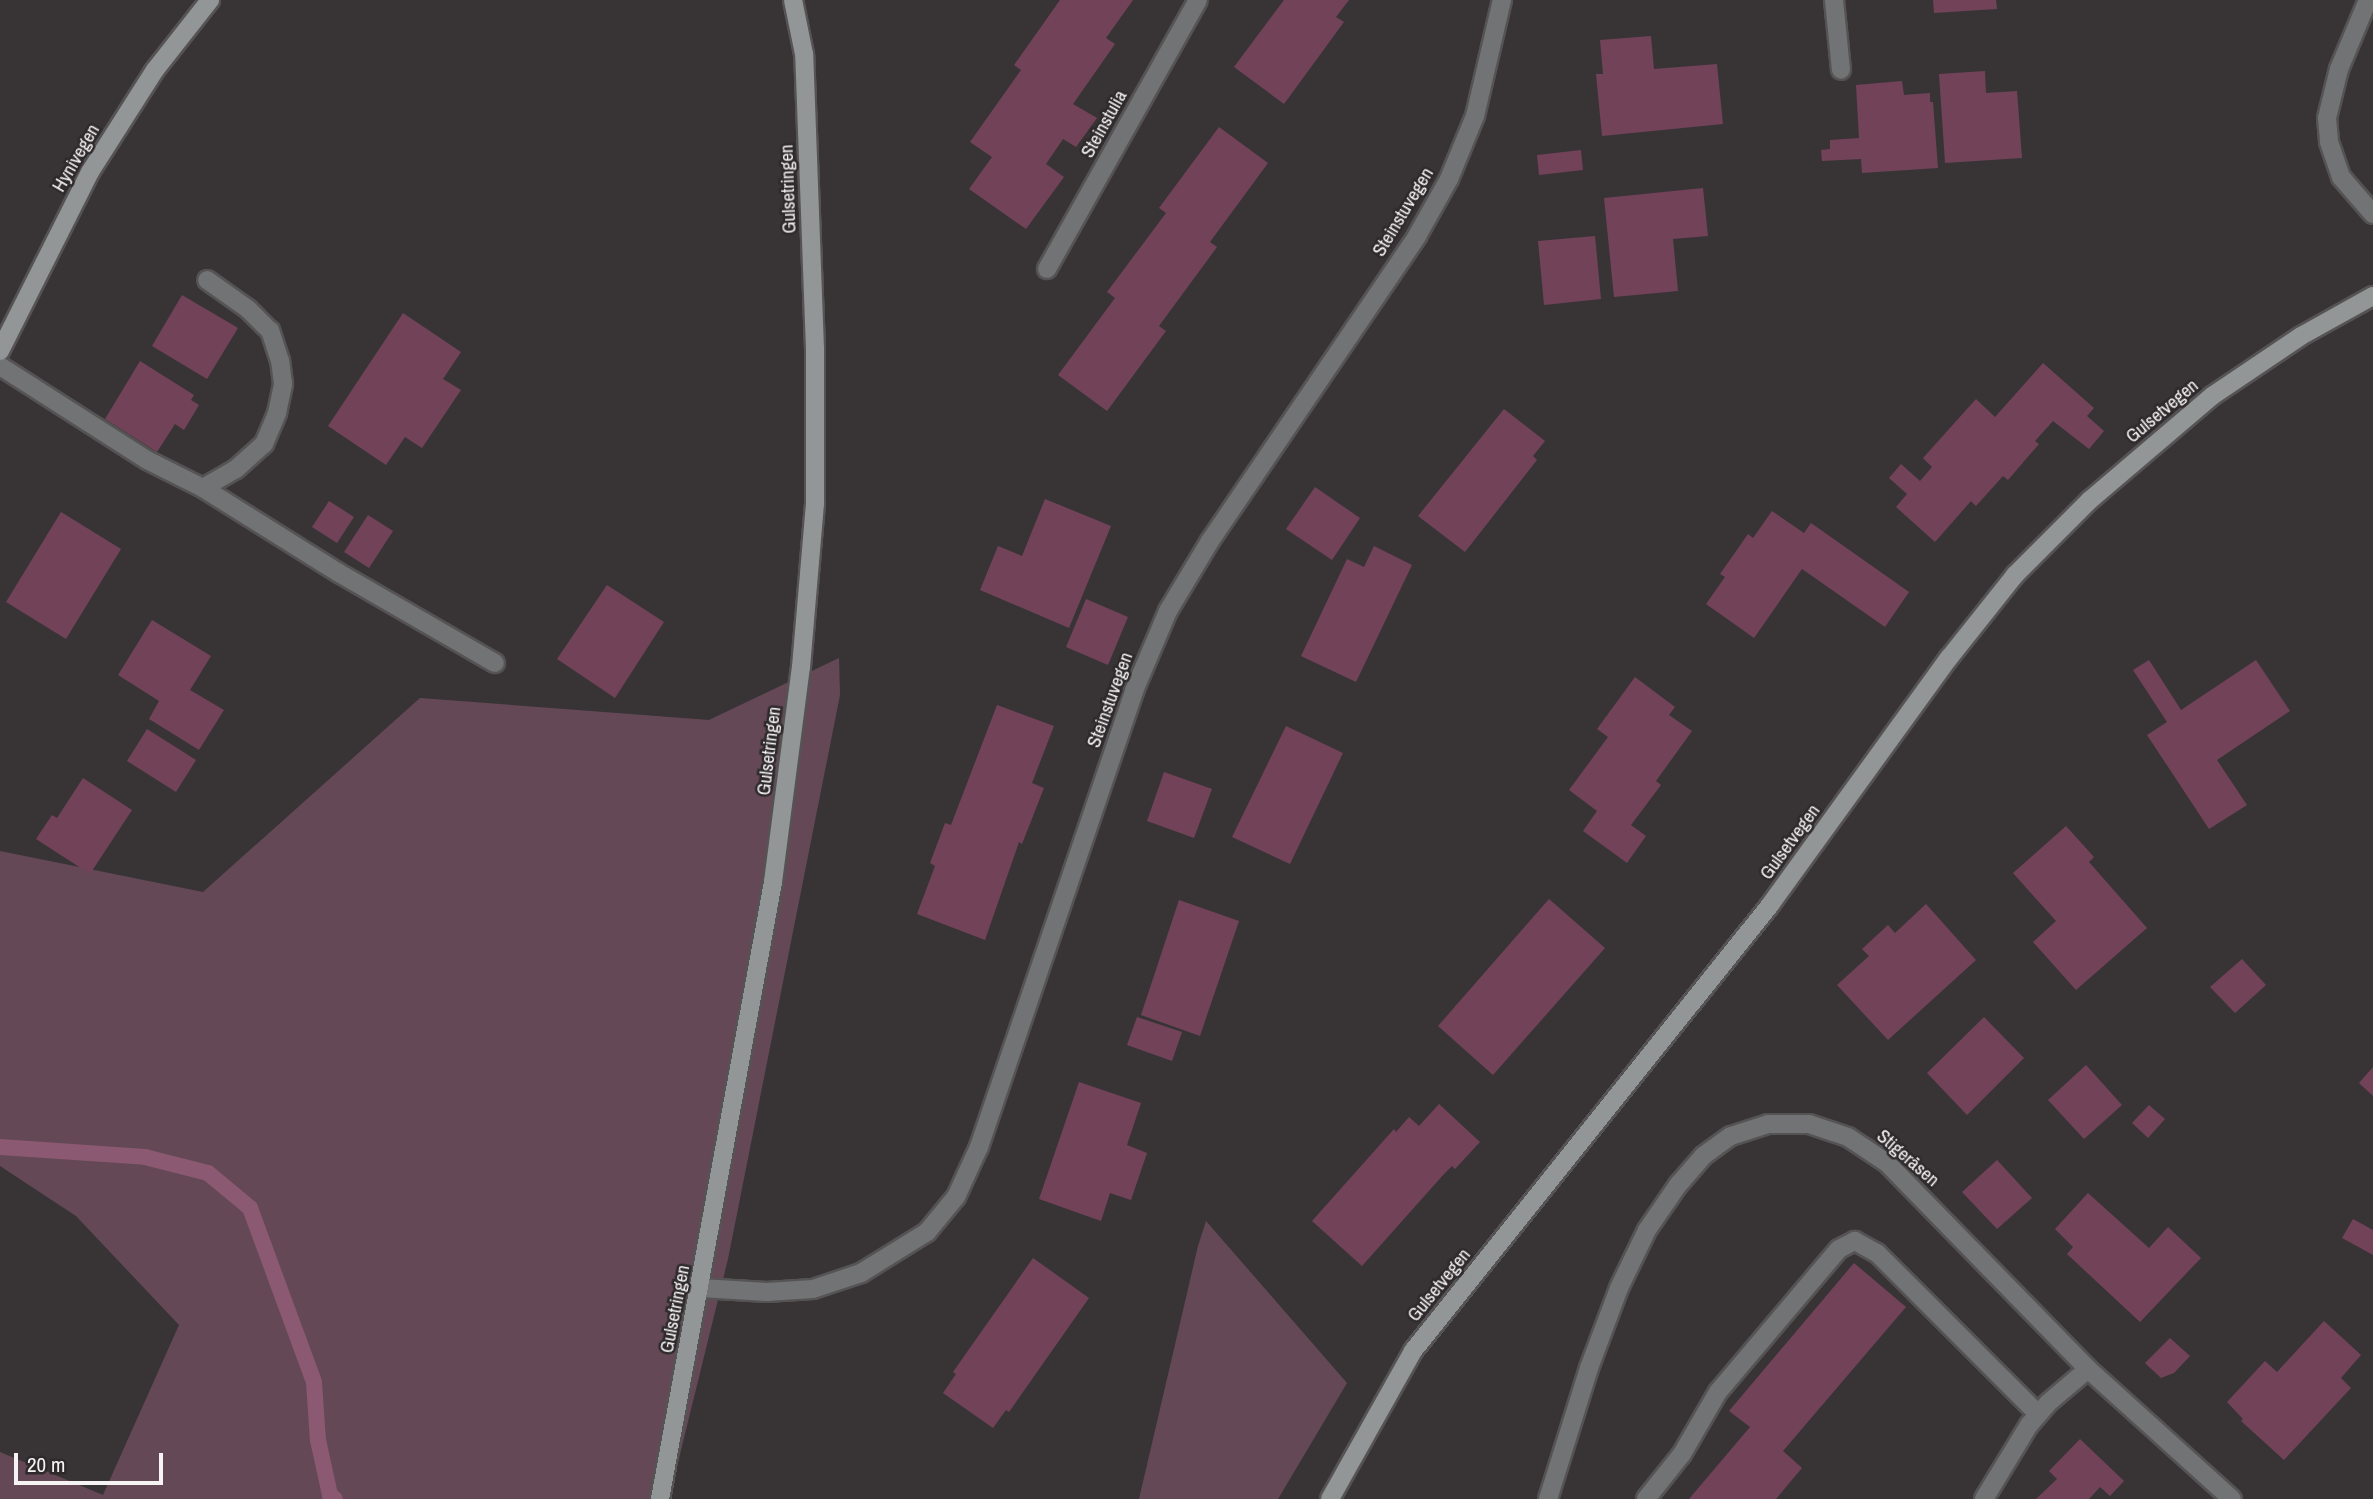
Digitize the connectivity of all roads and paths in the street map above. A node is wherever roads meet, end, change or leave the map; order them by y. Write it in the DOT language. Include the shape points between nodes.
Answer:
graph roads {
  1 [pos="210,0"];
  2 [pos="793,0"];
  3 [pos="1198,0"];
  4 [pos="1502,0"];
  5 [pos="1834,0"];
  6 [pos="2368,0"];
  7 [pos="1841,70"];
  8 [pos="2373,214"];
  9 [pos="1047,269"];
  10 [pos="207,280"];
  11 [pos="2373,296"];
  12 [pos="0,351"];
  13 [pos="0,366"];
  14 [pos="203,488"];
  15 [pos="495,663"];
  16 [pos="701,1288"];
  17 [pos="2088,1369"];
  18 [pos="2038,1414"];
  19 [pos="660,1499"];
  20 [pos="1330,1499"];
  21 [pos="1548,1499"];
  22 [pos="1646,1499"];
  23 [pos="1983,1499"];
  24 [pos="2232,1499"];
  1 -- 12 [label="street, Hynivegen" via="155,70 90,172"];
  2 -- 16 [label="street, Gulsetringen" via="804,54 816,349 815,503 801,667 774,882"];
  3 -- 9 [label="street, Steinstulia"];
  4 -- 16 [label="street, Steinstuvegen" via="1475,116 1449,179 1417,236 1210,541 1168,611 1133,691 979,1147 956,1196 927,1232 860,1273 813,1289"];
  5 -- 7 [label="street"];
  6 -- 8 [label="street" via="2339,69 2327,118 2329,142 2341,177"];
  10 -- 14 [label="street" via="270,331 283,384 264,444 236,469"];
  11 -- 20 [label="street, Gulsetvegen" via="2301,336 2212,396 2090,500 2015,575 1949,658 1770,905 1413,1351"];
  13 -- 14 [label="street" via="146,460"];
  14 -- 15 [label="street"];
  16 -- 19 [label="street, Gulsetringen"];
  17 -- 18 [label="street"];
  17 -- 21 [label="street, Stigeråsen" via="1887,1163 1848,1137 1809,1124 1768,1124 1731,1136 1703,1156 1647,1230 1588,1368"];
  17 -- 24 [label="street, Stigeråsen"];
  18 -- 22 [label="street" via="1877,1253 1855,1241 1839,1249 1718,1392 1682,1454"];
  18 -- 23 [label="street"];
}
